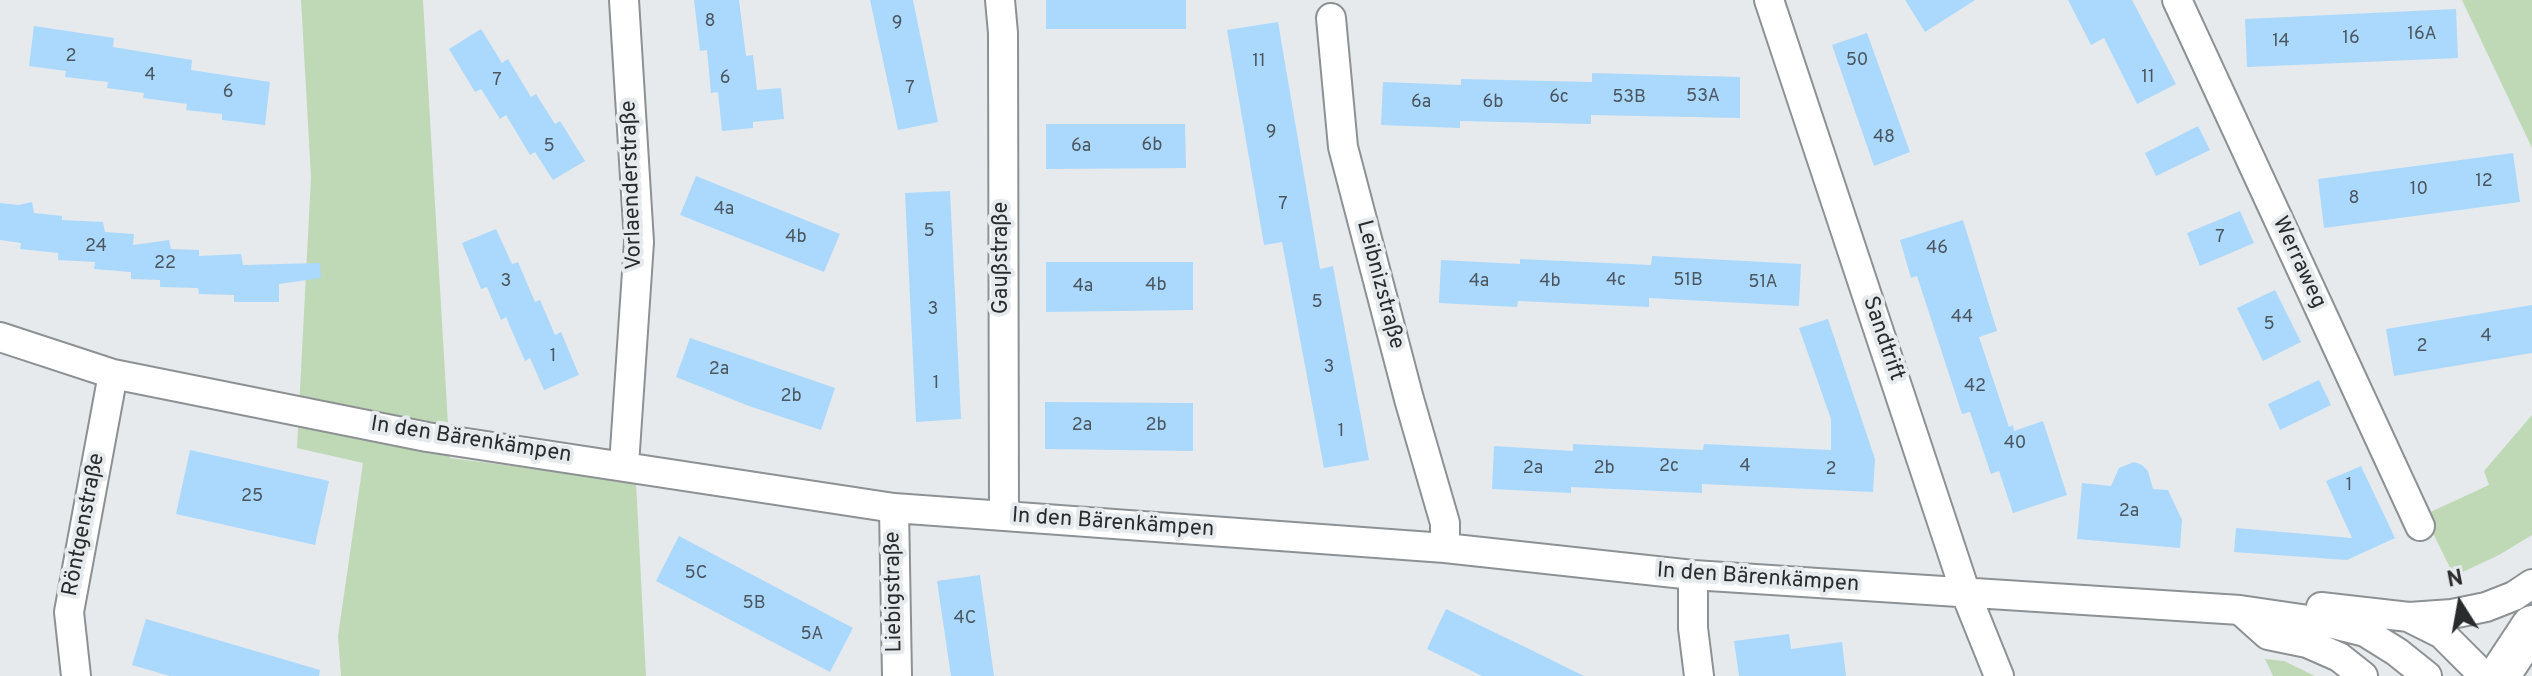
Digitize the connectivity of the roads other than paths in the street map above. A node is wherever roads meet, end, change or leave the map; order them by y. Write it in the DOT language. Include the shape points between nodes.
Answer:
graph roads {
  1 [pos="624,0"];
  2 [pos="1000,0"];
  3 [pos="2177,0"];
  4 [pos="1771,1"];
  5 [pos="1331,18"];
  6 [pos="0,337"];
  7 [pos="113,374"];
  8 [pos="624,465"];
  9 [pos="894,508"];
  10 [pos="1004,516"];
  11 [pos="2420,526"];
  12 [pos="1445,548"];
  13 [pos="1693,575"];
  14 [pos="2532,584"];
  15 [pos="1966,594"];
  16 [pos="2240,610"];
  17 [pos="2409,617"];
  18 [pos="2532,626"];
  19 [pos="76,676"];
  20 [pos="897,676"];
  21 [pos="1699,676"];
  22 [pos="1999,676"];
  23 [pos="2363,676"];
  24 [pos="2427,676"];
  25 [pos="2484,676"];
  26 [pos="2499,676"];
  1 -- 8 [label="street, Vorlaenderstraße" via="639,242"];
  2 -- 10 [label="street, Gaußstraße"];
  3 -- 11 [label="street, Werraweg"];
  4 -- 15 [label="street, Sandtrift"];
  5 -- 12 [label="street, Leibnizstraße" via="1343,147 1445,523"];
  6 -- 7 [label="street, In den Bärenkämpen"];
  7 -- 8 [label="street, In den Bärenkämpen" via="427,437"];
  7 -- 19 [label="street, Röntgenstraße" via="69,612"];
  8 -- 9 [label="street, In den Bärenkämpen"];
  9 -- 10 [label="street, In den Bärenkämpen"];
  9 -- 20 [label="street, Liebigstraße"];
  10 -- 12 [label="street, In den Bärenkämpen"];
  12 -- 13 [label="street, In den Bärenkämpen"];
  13 -- 15 [label="street, In den Bärenkämpen"];
  13 -- 21 [label="street"];
  14 -- 17 [label="street, In den Bärenkämpen" via="2486,607"];
  15 -- 16 [label="street, In den Bärenkämpen"];
  15 -- 22 [label="street, Sandtrift"];
  16 -- 17 [label="street, In den Bärenkämpen" via="2292,605"];
  16 -- 23 [label="street" via="2268,635 2307,643 2339,657"];
  16 -- 24 [label="street, In den Bärenkämpen" via="2365,632"];
  17 -- 25 [label="street, In den Bärenkämpen" via="2442,634"];
  18 -- 26 [label="street"];
}
